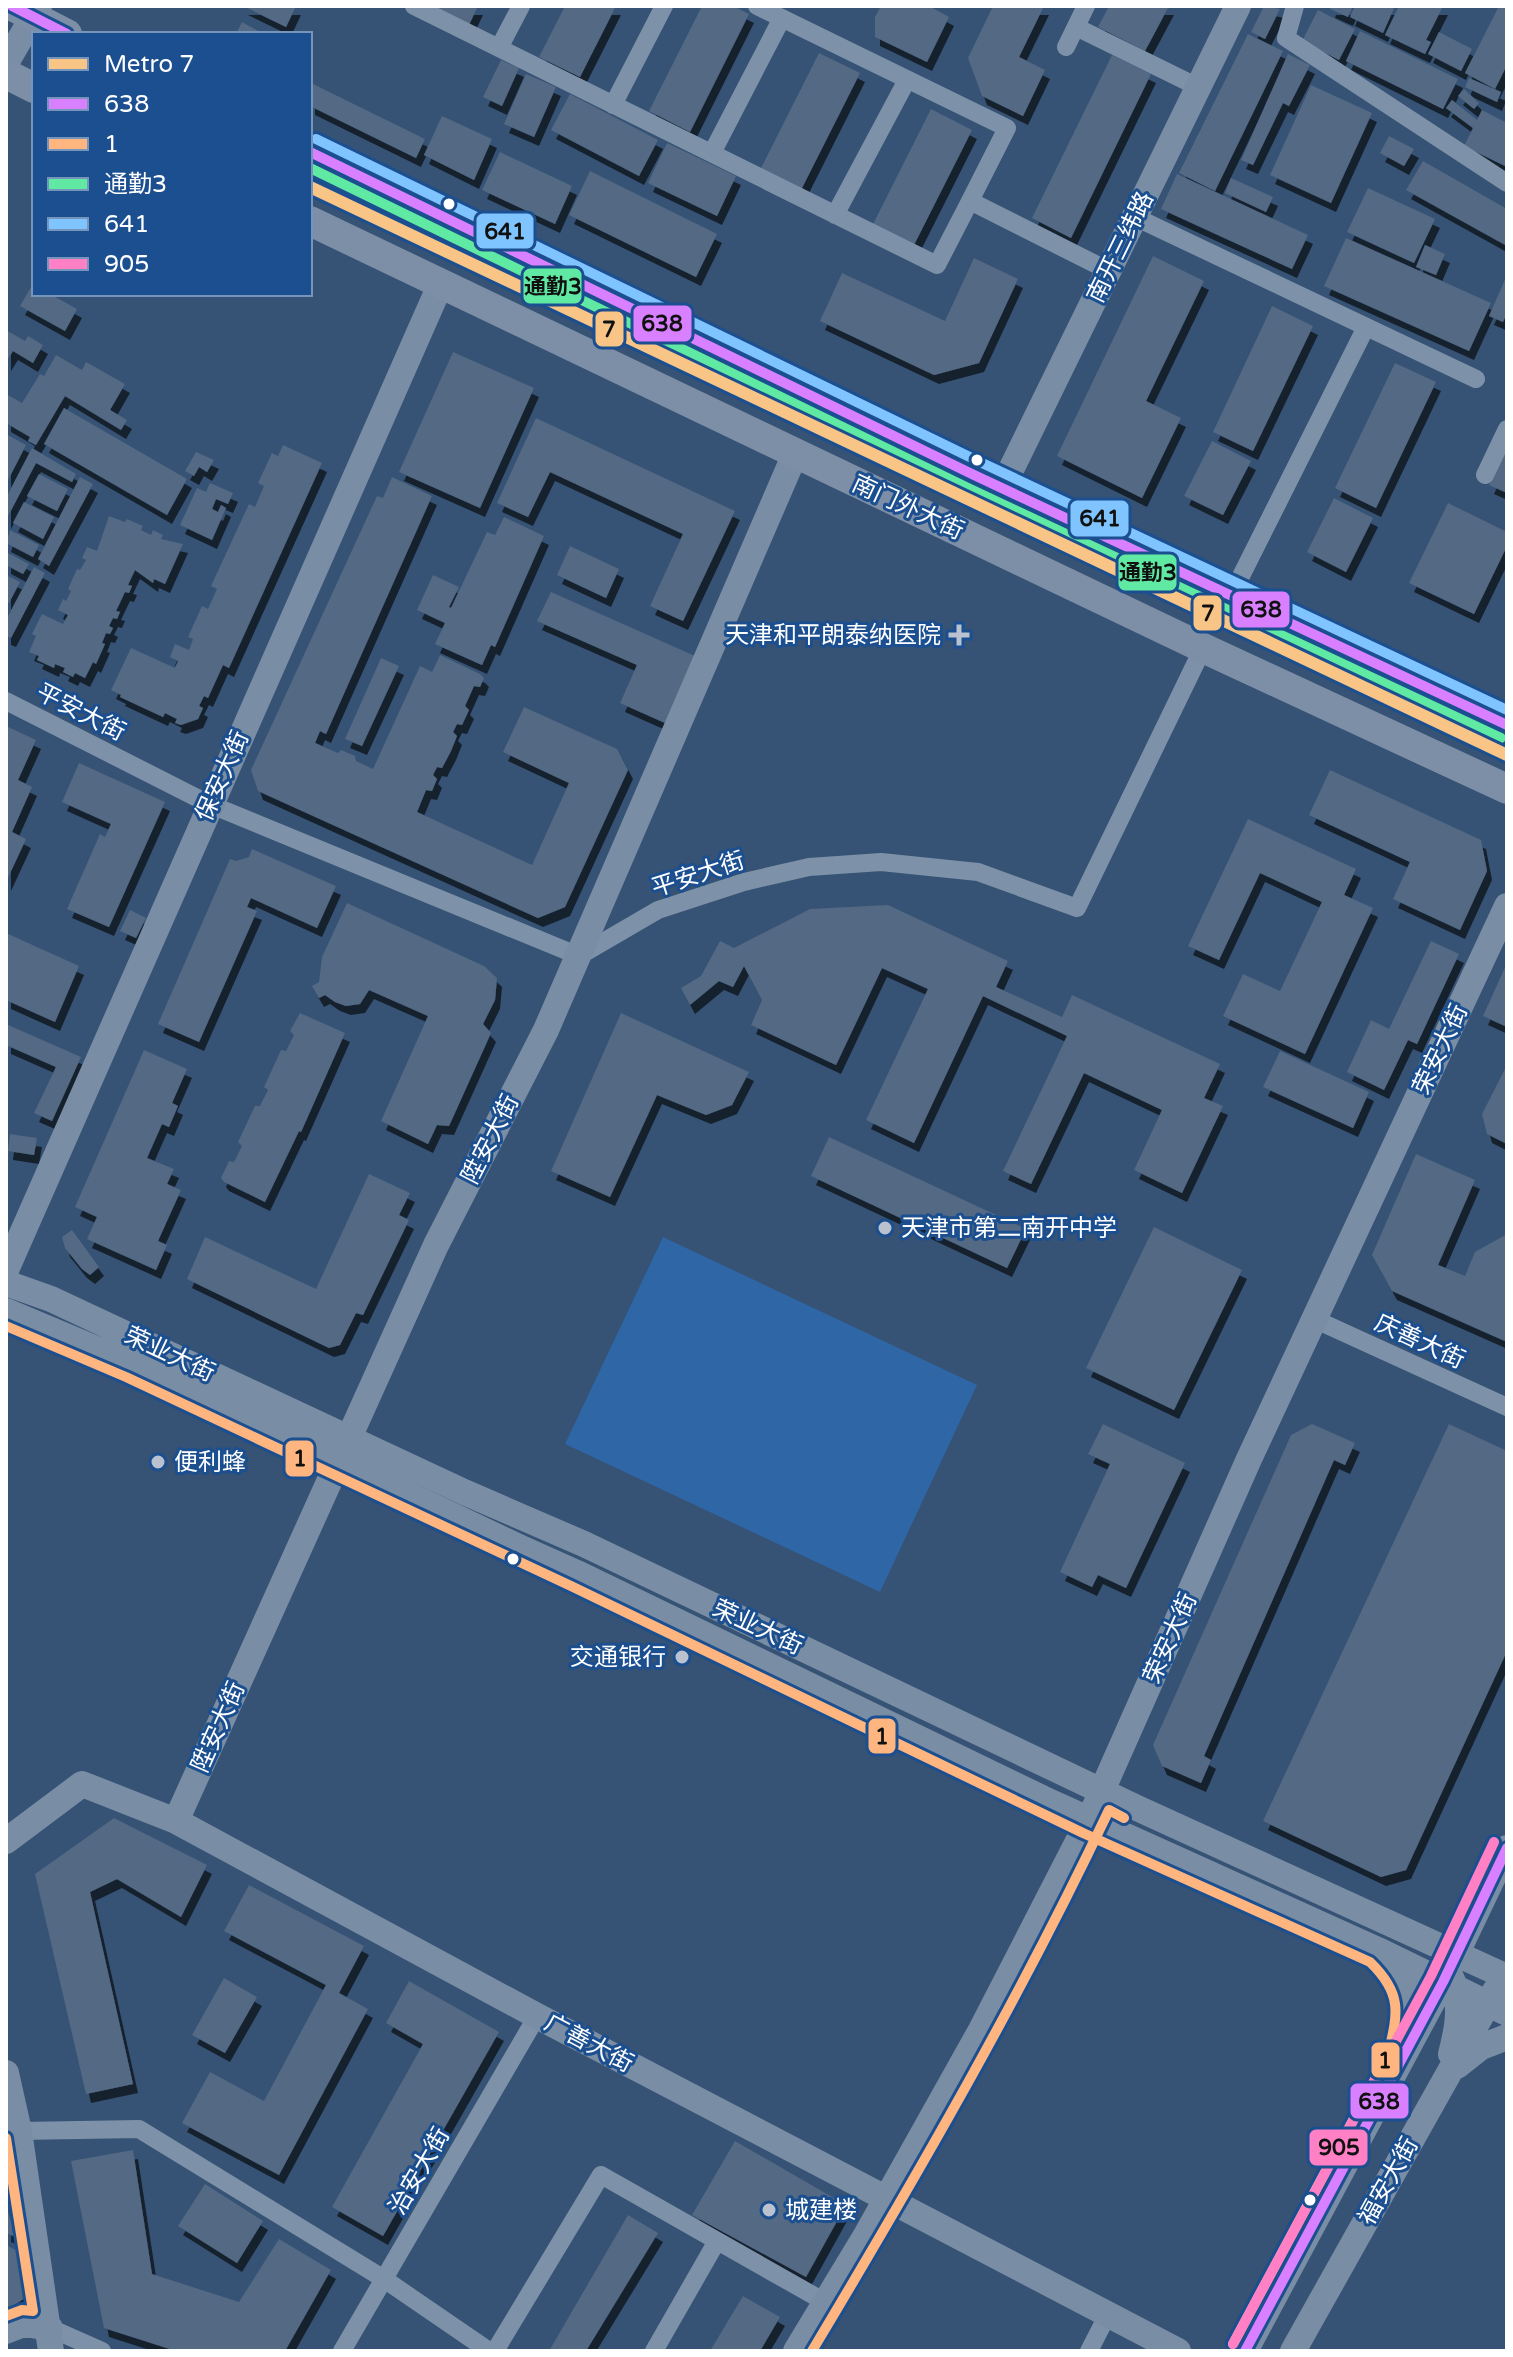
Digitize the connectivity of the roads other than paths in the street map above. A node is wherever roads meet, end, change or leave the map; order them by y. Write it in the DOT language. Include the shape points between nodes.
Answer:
graph roads {
  1 [pos="414,6"];
  2 [pos="521,6"];
  3 [pos="664,6"];
  4 [pos="757,6"];
  5 [pos="1086,6"];
  6 [pos="1238,6"];
  7 [pos="1295,6"];
  8 [pos="28,10"];
  9 [pos="782,18"];
  10 [pos="1076,27"];
  11 [pos="64,32"];
  12 [pos="1066,47"];
  13 [pos="499,48"];
  14 [pos="6,63"];
  15 [pos="6,74"];
  16 [pos="907,80"];
  17 [pos="32,87"];
  18 [pos="1198,87"];
  19 [pos="613,105"];
  20 [pos="312,153"];
  21 [pos="712,153"];
  22 [pos="1507,183"];
  23 [pos="970,201"];
  24 [pos="835,215"];
  25 [pos="1135,217"];
  26 [pos="312,222"];
  27 [pos="1109,271"];
  28 [pos="441,283"];
  29 [pos="1366,327"];
  30 [pos="1476,379"];
  31 [pos="1507,429"];
  32 [pos="795,454"];
  33 [pos="1485,475"];
  34 [pos="1002,488"];
  35 [pos="1231,596"];
  36 [pos="1203,648"];
  37 [pos="6,701"];
  38 [pos="1504,715"];
  39 [pos="1507,789"];
  40 [pos="209,804"];
  41 [pos="1507,906"];
  42 [pos="579,956"];
  43 [pos="6,1270"];
  44 [pos="6,1283"];
  45 [pos="6,1311"];
  46 [pos="1314,1319"];
  47 [pos="1507,1407"];
  48 [pos="350,1436"];
  49 [pos="338,1462"];
  50 [pos="1102,1791"];
  51 [pos="1089,1820"];
  52 [pos="176,1821"];
  53 [pos="6,1841"];
  54 [pos="1507,1848"];
  55 [pos="1378,1950"];
  56 [pos="1481,1986"];
  57 [pos="537,2016"];
  58 [pos="1507,2037"];
  59 [pos="1401,2060"];
  60 [pos="6,2073"];
  61 [pos="1446,2076"];
  62 [pos="19,2131"];
  63 [pos="886,2199"];
  64 [pos="717,2241"];
  65 [pos="384,2279"];
  66 [pos="825,2302"];
  67 [pos="1107,2316"];
  68 [pos="6,2331"];
  69 [pos="50,2340"];
  70 [pos="102,2351"];
  71 [pos="342,2351"];
  72 [pos="489,2351"];
  73 [pos="495,2351"];
  74 [pos="654,2351"];
  75 [pos="796,2351"];
  76 [pos="1089,2351"];
  77 [pos="1178,2351"];
  78 [pos="1245,2351"];
  79 [pos="1293,2351"];
  1 -- 13 [label="street"];
  2 -- 13 [label="street"];
  3 -- 19 [label="street"];
  4 -- 9 [label="street"];
  5 -- 10 [label="street"];
  6 -- 18 [label="street, 南开三纬路"];
  7 -- 22 [label="street" via="1286,38"];
  8 -- 11 [label="main road"];
  8 -- 14 [label="street"];
  9 -- 16 [label="street"];
  9 -- 21 [label="street"];
  10 -- 12 [label="street"];
  10 -- 18 [label="street"];
  13 -- 19 [label="street"];
  15 -- 17 [label="main road"];
  16 -- 23 [label="street" via="1007,128"];
  16 -- 24 [label="street"];
  18 -- 25 [label="street, 南开三纬路"];
  19 -- 21 [label="street"];
  20 -- 34 [label="main road"];
  21 -- 24 [label="street"];
  23 -- 24 [label="street" via="937,265"];
  23 -- 27 [label="street"];
  25 -- 27 [label="street, 南开三纬路"];
  25 -- 29 [label="street"];
  26 -- 28 [label="main road, 南门外大街"];
  27 -- 34 [label="street, 南开三纬路"];
  28 -- 32 [label="main road, 南门外大街"];
  28 -- 40 [label="street, 保安大街"];
  29 -- 30 [label="street"];
  29 -- 35 [label="street"];
  31 -- 33 [label="street"];
  32 -- 36 [label="main road, 南门外大街"];
  32 -- 42 [label="street, 陞安大街"];
  34 -- 35 [label="main road"];
  35 -- 38 [label="main road"];
  36 -- 39 [label="main road, 南门外大街"];
  36 -- 42 [label="street, 平安大街" via="1077,908 978,872 881,862 809,867 658,910"];
  37 -- 40 [label="street, 平安大街"];
  40 -- 42 [label="street, 平安大街"];
  40 -- 43 [label="street, 保安大街"];
  41 -- 46 [label="street, 荣安大街"];
  42 -- 48 [label="street, 陞安大街" via="436,1245"];
  44 -- 48 [label="street, 荣业大街"];
  45 -- 49 [label="street, 荣业大街"];
  46 -- 47 [label="street, 庆善大街"];
  46 -- 50 [label="street, 荣安大街"];
  48 -- 49 [label="street, 陞安大街"];
  48 -- 50 [label="street, 荣业大街"];
  49 -- 51 [label="street, 荣业大街"];
  49 -- 52 [label="street, 陞安大街"];
  50 -- 51 [label="street, 荣安大街"];
  50 -- 56 [label="street, 荣业大街" via="1390,1923"];
  51 -- 55 [label="street, 荣业大街"];
  51 -- 63 [label="street, 荣安大街"];
  52 -- 53 [label="street, 广善大街" via="82,1784"];
  52 -- 57 [label="street, 广善大街"];
  54 -- 56 [label="street, 福安大街"];
  55 -- 56 [label="street, 荣业大街"];
  55 -- 59 [label="street" via="1403,1975 1408,1988"];
  56 -- 59 [label="street, 福安大街"];
  56 -- 61 [label="street, 福安大街"];
  57 -- 63 [label="street, 广善大街"];
  57 -- 65 [label="street, 治安大街"];
  58 -- 61 [label="street" via="1481,2047"];
  59 -- 78 [label="street, 福安大街"];
  60 -- 62 [label="street"];
  61 -- 79 [label="street, 福安大街"];
  62 -- 65 [label="street" via="139,2129"];
  62 -- 69 [label="street"];
  63 -- 66 [label="street, 荣安大街"];
  63 -- 67 [label="street, 广善大街"];
  64 -- 66 [label="street"];
  64 -- 73 [label="street" via="601,2175"];
  64 -- 74 [label="street"];
  65 -- 71 [label="street, 治安大街"];
  65 -- 72 [label="street"];
  66 -- 75 [label="street, 荣安大街"];
  67 -- 76 [label="street"];
  67 -- 77 [label="street, 广善大街"];
  68 -- 69 [label="street" via="24,2324"];
  69 -- 70 [label="street"];
}
